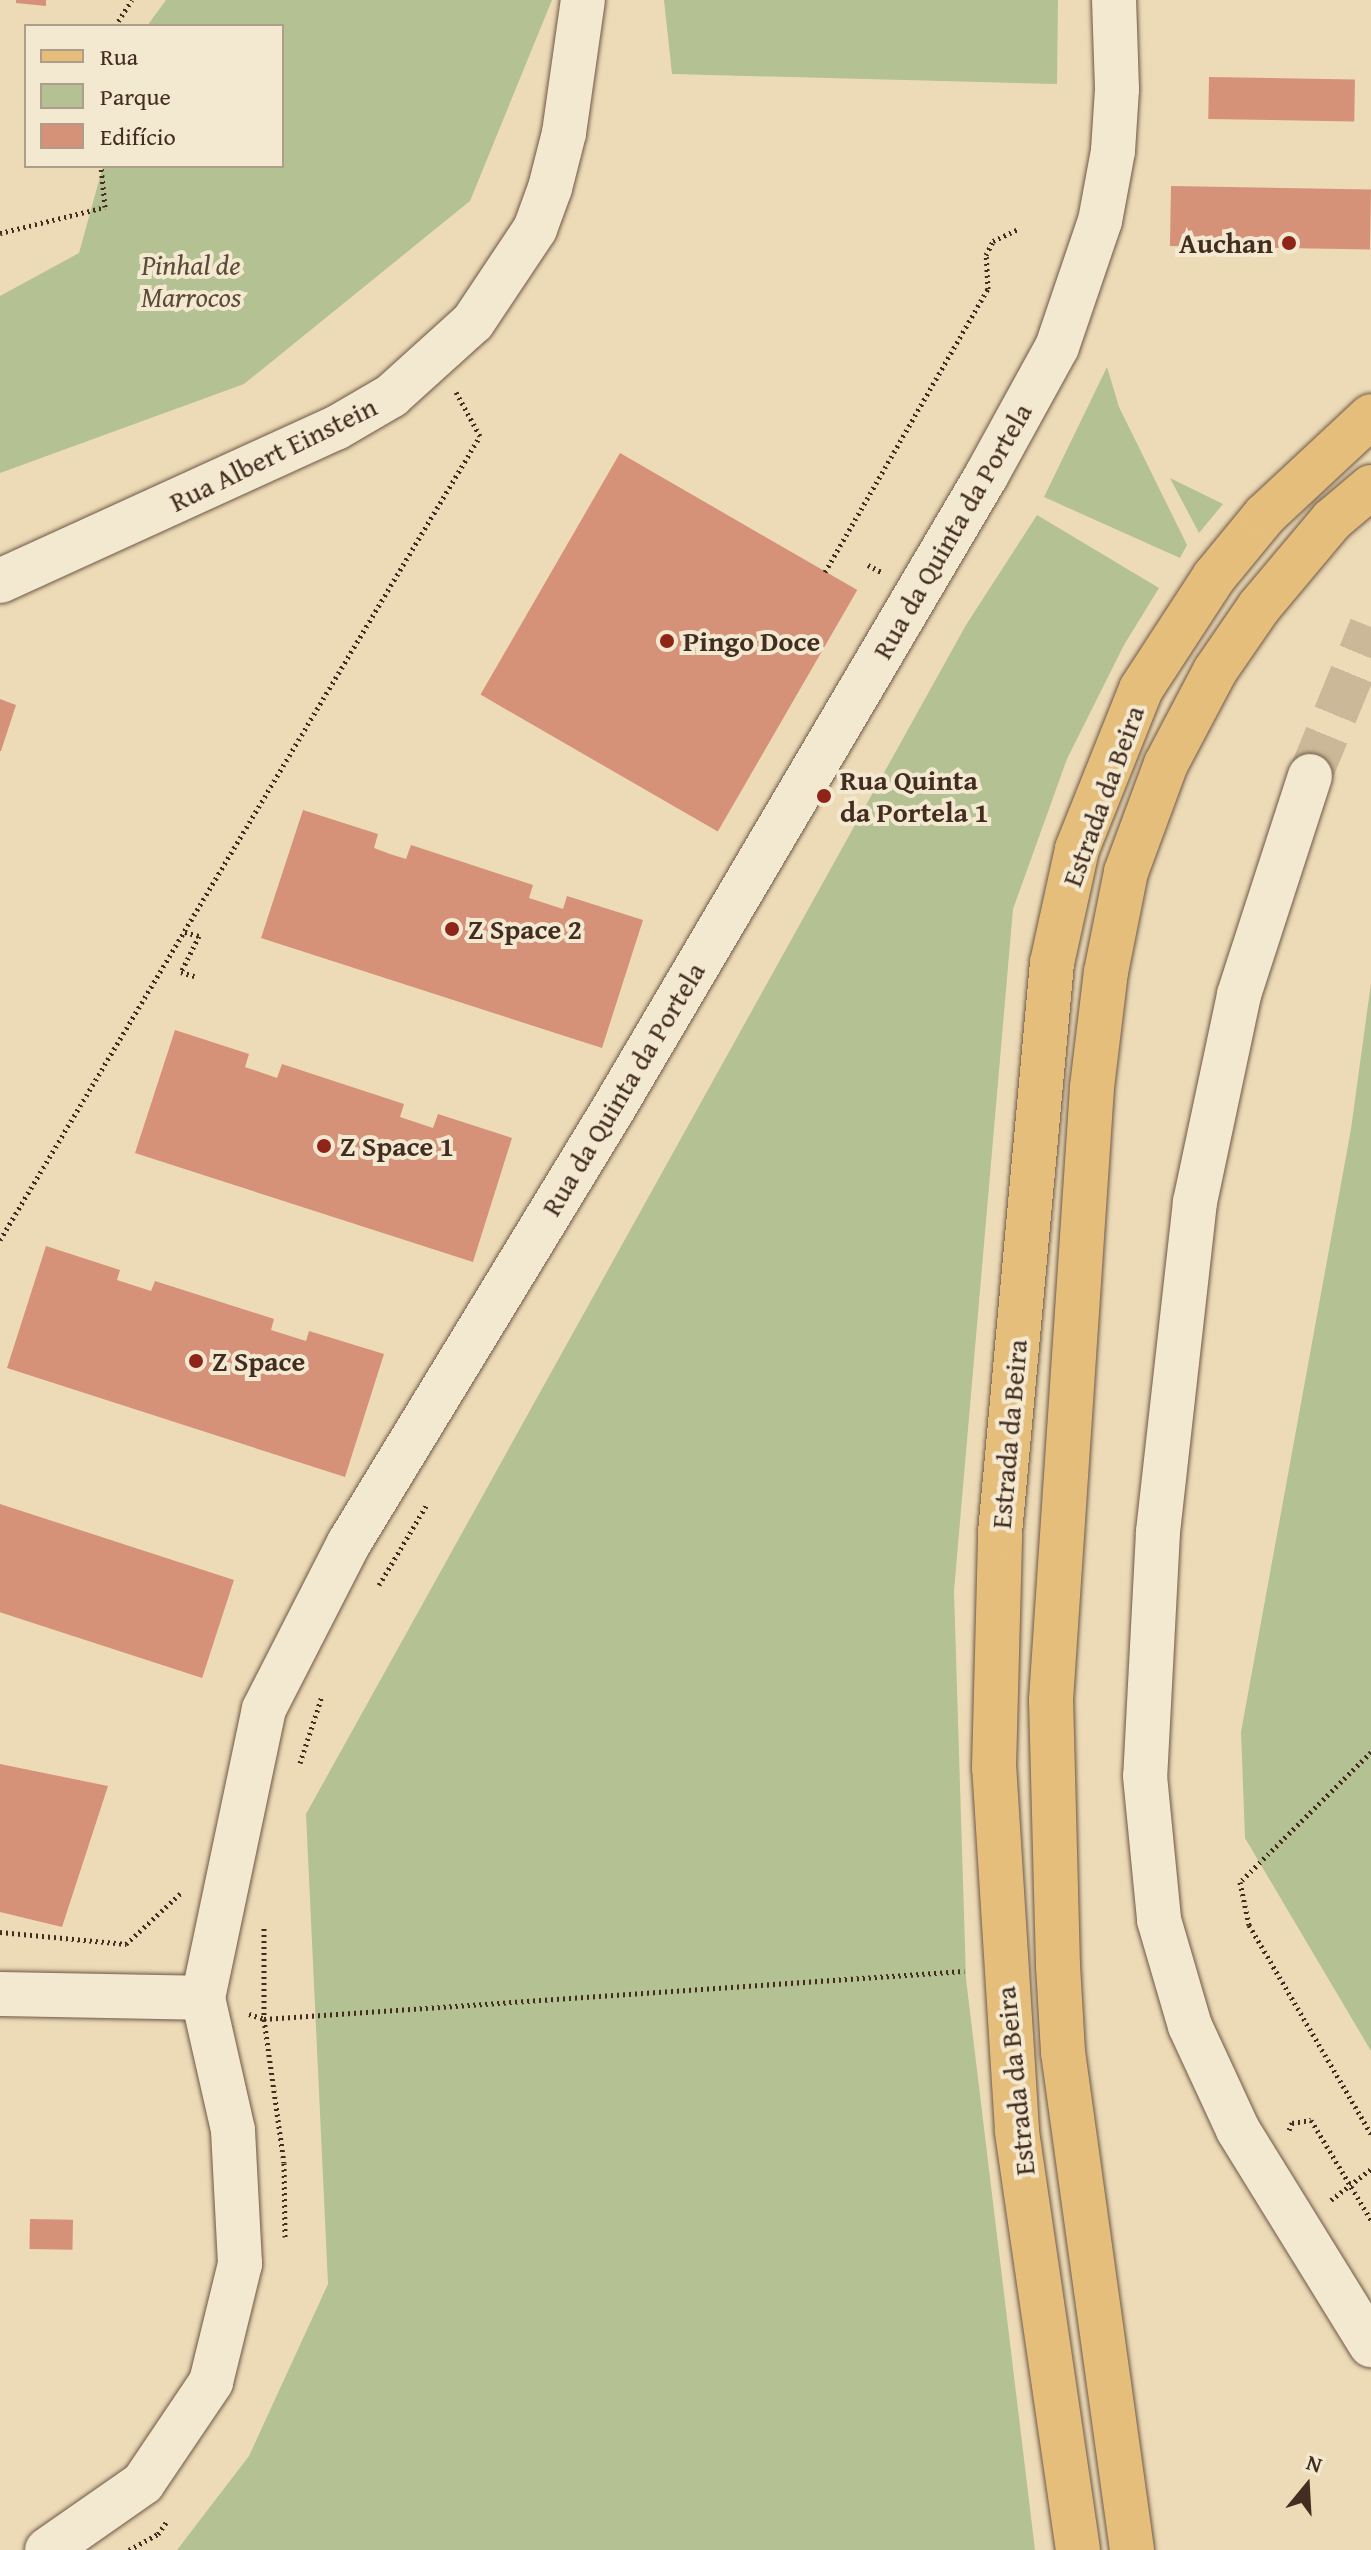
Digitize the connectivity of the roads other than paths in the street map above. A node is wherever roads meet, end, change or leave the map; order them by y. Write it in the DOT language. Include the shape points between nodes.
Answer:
graph roads {
  1 [pos="583,0"];
  2 [pos="1114,0"];
  3 [pos="1371,416"];
  4 [pos="1371,487"];
  5 [pos="0,581"];
  6 [pos="1310,776"];
  7 [pos="0,1994"];
  8 [pos="203,1998"];
  9 [pos="1371,2345"];
  10 [pos="47,2550"];
  11 [pos="1078,2550"];
  12 [pos="1132,2550"];
  1 -- 5 [label="street, Rua Albert Einstein" via="564,133 550,188 535,229 473,322 391,396 336,428"];
  2 -- 8 [label="street, Rua da Quinta da Portela" via="1113,151 1100,221 1057,347 620,1098 349,1543 264,1709"];
  3 -- 11 [label="main road, Estrada da Beira" via="1265,515 1214,577 1155,665 1112,755 1077,849 1052,963 1000,1533 994,1768 1017,2130"];
  4 -- 12 [label="main road, Estrada da Beira" via="1332,520 1259,607 1215,671 1166,764 1126,872 1106,972 1092,1087 1051,1700 1058,1966 1065,2067"];
  6 -- 9 [label="street" via="1239,995 1195,1202 1159,1518 1145,1776 1159,1920 1190,2026 1238,2130"];
  7 -- 8 [label="street"];
  8 -- 10 [label="street" via="233,2130 240,2264 211,2382 143,2483"];
}
